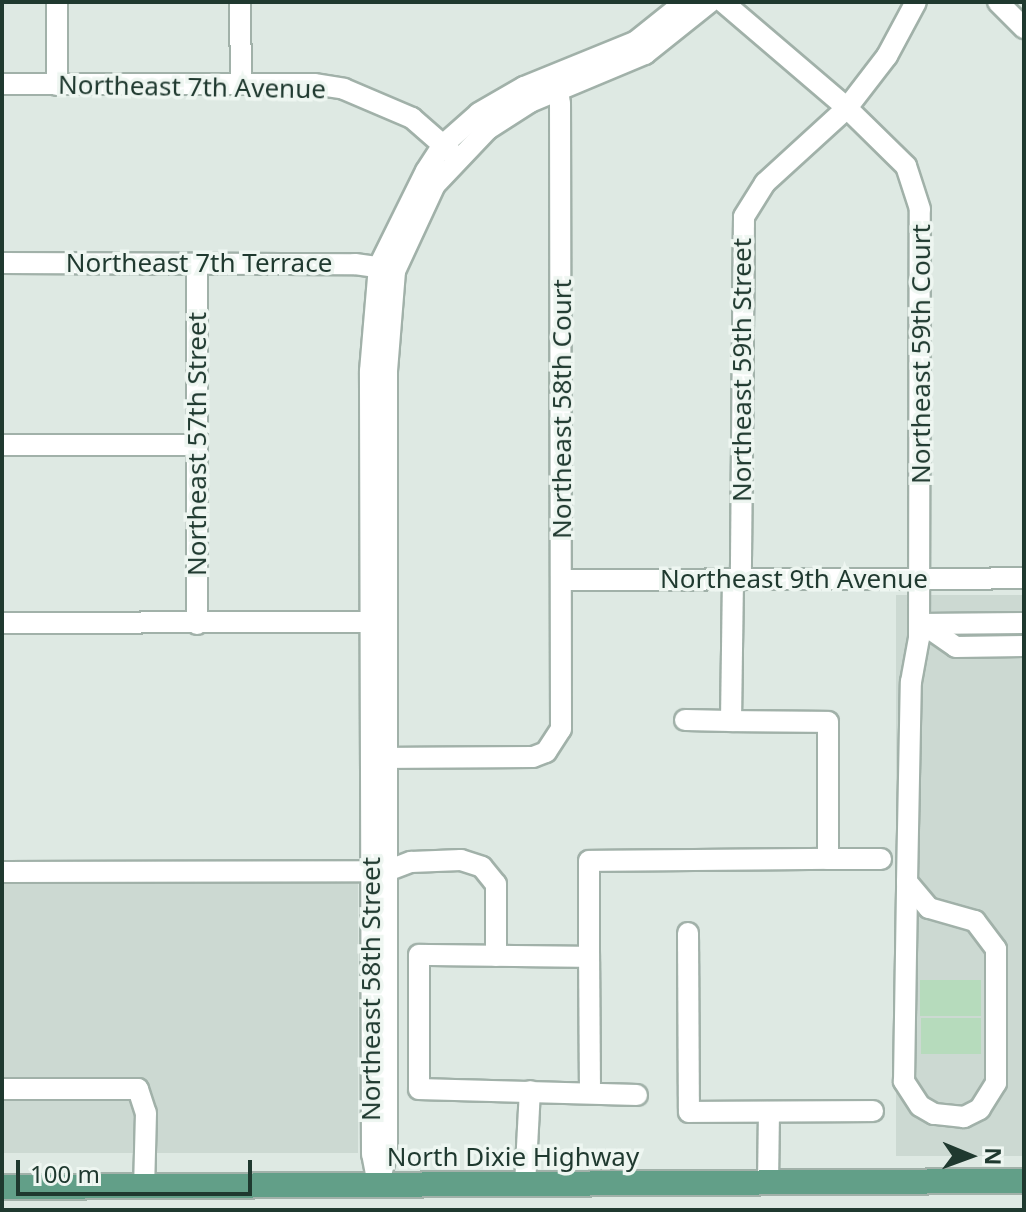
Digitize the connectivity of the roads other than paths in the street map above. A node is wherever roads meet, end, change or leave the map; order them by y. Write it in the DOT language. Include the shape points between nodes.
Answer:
graph roads {
  1 [pos="57,2"];
  2 [pos="240,2"];
  3 [pos="685,2"];
  4 [pos="710,2"];
  5 [pos="723,2"];
  6 [pos="916,2"];
  7 [pos="998,2"];
  8 [pos="1024,28"];
  9 [pos="557,82"];
  10 [pos="2,84"];
  11 [pos="241,84"];
  12 [pos="57,85"];
  13 [pos="847,108"];
  14 [pos="450,151"];
  15 [pos="2,263"];
  16 [pos="197,263"];
  17 [pos="387,268"];
  18 [pos="2,445"];
  19 [pos="197,445"];
  20 [pos="1024,578"];
  21 [pos="920,579"];
  22 [pos="564,580"];
  23 [pos="737,580"];
  24 [pos="380,622"];
  25 [pos="2,623"];
  26 [pos="1024,623"];
  27 [pos="197,624"];
  28 [pos="921,624"];
  29 [pos="1024,646"];
  30 [pos="685,720"];
  31 [pos="731,721"];
  32 [pos="379,758"];
  33 [pos="828,859"];
  34 [pos="881,859"];
  35 [pos="379,871"];
  36 [pos="2,872"];
  37 [pos="907,882"];
  38 [pos="941,914"];
  39 [pos="688,933"];
  40 [pos="906,949"];
  41 [pos="496,956"];
  42 [pos="589,957"];
  43 [pos="2,1089"];
  44 [pos="530,1091"];
  45 [pos="590,1091"];
  46 [pos="637,1095"];
  47 [pos="873,1111"];
  48 [pos="769,1112"];
  49 [pos="1024,1181"];
  50 [pos="768,1183"];
  51 [pos="525,1185"];
  52 [pos="378,1186"];
  53 [pos="2,1187"];
  54 [pos="144,1187"];
  1 -- 12 [label="street"];
  2 -- 11 [label="street"];
  3 -- 9 [label="street" via="635,42"];
  4 -- 9 [label="street" via="645,54"];
  5 -- 13 [label="street, Northeast 59th Court"];
  6 -- 13 [label="street" via="887,56"];
  7 -- 8 [label="street"];
  9 -- 14 [label="street" via="489,107"];
  9 -- 22 [label="street, Northeast 58th Court"];
  10 -- 12 [label="street, Northeast 7th Avenue"];
  11 -- 12 [label="street, Northeast 7th Avenue"];
  11 -- 14 [label="street, Northeast 7th Avenue" via="344,89 412,118"];
  13 -- 21 [label="street, Northeast 59th Court" via="906,166 920,209"];
  13 -- 23 [label="street, Northeast 59th Street" via="765,183 744,217"];
  14 -- 17 [label="street, Northeast 58th Street" via="400,215"];
  15 -- 16 [label="street, Northeast 7th Terrace"];
  16 -- 17 [label="street, Northeast 7th Terrace"];
  16 -- 19 [label="street, Northeast 57th Street"];
  17 -- 24 [label="street, Northeast 58th Street" via="371,318"];
  18 -- 19 [label="street"];
  19 -- 27 [label="street, Northeast 57th Street"];
  20 -- 21 [label="street, Northeast 9th Avenue"];
  21 -- 23 [label="street, Northeast 9th Avenue"];
  21 -- 28 [label="street, Northeast 59th Court"];
  22 -- 23 [label="street, Northeast 9th Avenue"];
  22 -- 32 [label="street, Northeast 58th Court" via="564,711 556,741 533,757"];
  23 -- 31 [label="street, Northeast 59th Street"];
  24 -- 27 [label="street"];
  24 -- 32 [label="street, Northeast 58th Street"];
  25 -- 27 [label="street"];
  26 -- 28 [label="street"];
  28 -- 29 [label="street" via="956,647"];
  28 -- 37 [label="street, Northeast 59th Court" via="911,682"];
  30 -- 31 [label="street"];
  31 -- 33 [label="street" via="828,722"];
  32 -- 35 [label="street, Northeast 58th Street"];
  33 -- 34 [label="street"];
  33 -- 42 [label="street" via="589,861"];
  35 -- 36 [label="street"];
  35 -- 41 [label="street" via="435,860 482,867 496,884"];
  35 -- 52 [label="street, Northeast 58th Street" via="387,1153"];
  37 -- 38 [label="street"];
  37 -- 40 [label="street, Northeast 59th Court"];
  38 -- 40 [label="street" via="917,932"];
  38 -- 40 [label="street, Northeast 59th Court" via="975,921 996,949 996,1083 980,1109 964,1117 934,1114 920,1106 904,1081"];
  39 -- 48 [label="street" via="689,1112"];
  41 -- 42 [label="street"];
  41 -- 44 [label="street" via="419,955 419,1089"];
  42 -- 45 [label="street"];
  43 -- 54 [label="street" via="127,1085 144,1098"];
  44 -- 45 [label="street"];
  44 -- 51 [label="street"];
  45 -- 46 [label="street"];
  47 -- 48 [label="street"];
  48 -- 50 [label="street"];
  49 -- 50 [label="main road, North Dixie Highway"];
  50 -- 51 [label="main road, North Dixie Highway"];
  51 -- 52 [label="main road, North Dixie Highway"];
  52 -- 54 [label="main road, North Dixie Highway"];
  53 -- 54 [label="main road, North Dixie Highway"];
}
